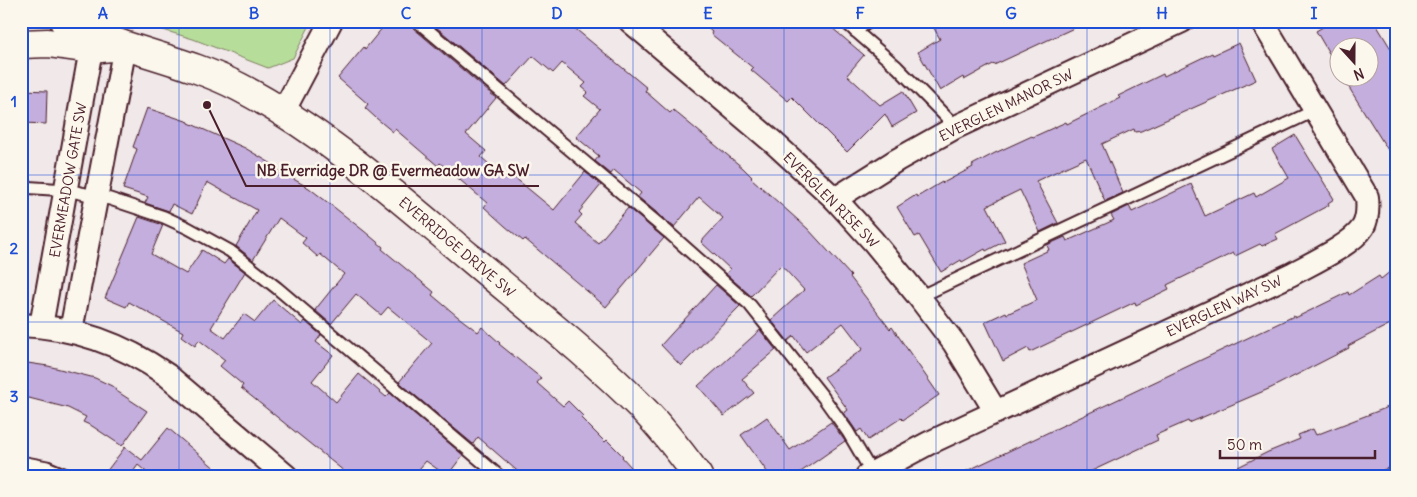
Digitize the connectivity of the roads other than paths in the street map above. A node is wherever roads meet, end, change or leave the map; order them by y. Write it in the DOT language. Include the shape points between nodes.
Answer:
graph roads {
  1 [pos="64,21"];
  2 [pos="330,21"];
  3 [pos="417,21"];
  4 [pos="630,21"];
  5 [pos="844,21"];
  6 [pos="870,21"];
  7 [pos="1182,21"];
  8 [pos="1262,21"];
  9 [pos="855,31"];
  10 [pos="93,42"];
  11 [pos="21,44"];
  12 [pos="125,46"];
  13 [pos="1316,110"];
  14 [pos="283,112"];
  15 [pos="956,127"];
  16 [pos="21,187"];
  17 [pos="66,190"];
  18 [pos="96,196"];
  19 [pos="835,199"];
  20 [pos="919,296"];
  21 [pos="31,325"];
  22 [pos="71,331"];
  23 [pos="996,412"];
  24 [pos="21,462"];
  25 [pos="869,474"];
  26 [pos="68,476"];
  27 [pos="286,476"];
  28 [pos="499,476"];
  29 [pos="698,476"];
  1 -- 10 [label="street, EVERRIDGE DRIVE SW"];
  2 -- 14 [label="street"];
  3 -- 25 [label="lane" via="750,305 848,432"];
  4 -- 19 [label="street, EVERGLEN RISE SW" via="774,142"];
  5 -- 9 [label="lane"];
  6 -- 9 [label="lane"];
  7 -- 15 [label="street, EVERGLEN MANOR SW"];
  8 -- 13 [label="street, EVERGLEN WAY SW"];
  9 -- 15 [label="lane" via="897,67"];
  10 -- 11 [label="street, EVERRIDGE DRIVE SW"];
  10 -- 12 [label="street, EVERRIDGE DRIVE SW"];
  10 -- 17 [label="street, EVERMEADOW GATE SW"];
  12 -- 14 [label="street, EVERRIDGE DRIVE SW" via="199,69 238,86"];
  12 -- 18 [label="street"];
  13 -- 20 [label="lane"];
  13 -- 23 [label="street, EVERGLEN WAY SW" via="1367,197 1366,218 1356,235 1292,274"];
  14 -- 29 [label="street, EVERRIDGE DRIVE SW" via="312,130 390,190 608,375 644,410"];
  15 -- 19 [label="street, EVERGLEN MANOR SW"];
  16 -- 17 [label="lane"];
  17 -- 18 [label="lane"];
  17 -- 21 [label="street, EVERMEADOW GATE SW"];
  18 -- 22 [label="street"];
  18 -- 28 [label="lane" via="164,217 230,251"];
  19 -- 20 [label="street, EVERGLEN RISE SW"];
  20 -- 23 [label="street, EVERGLEN RISE SW" via="954,343"];
  21 -- 22 [label="street"];
  22 -- 27 [label="street" via="117,347 167,375"];
  23 -- 25 [label="street, EVERGLEN WAY SW"];
  24 -- 26 [label="lane" via="47,467"];
}
